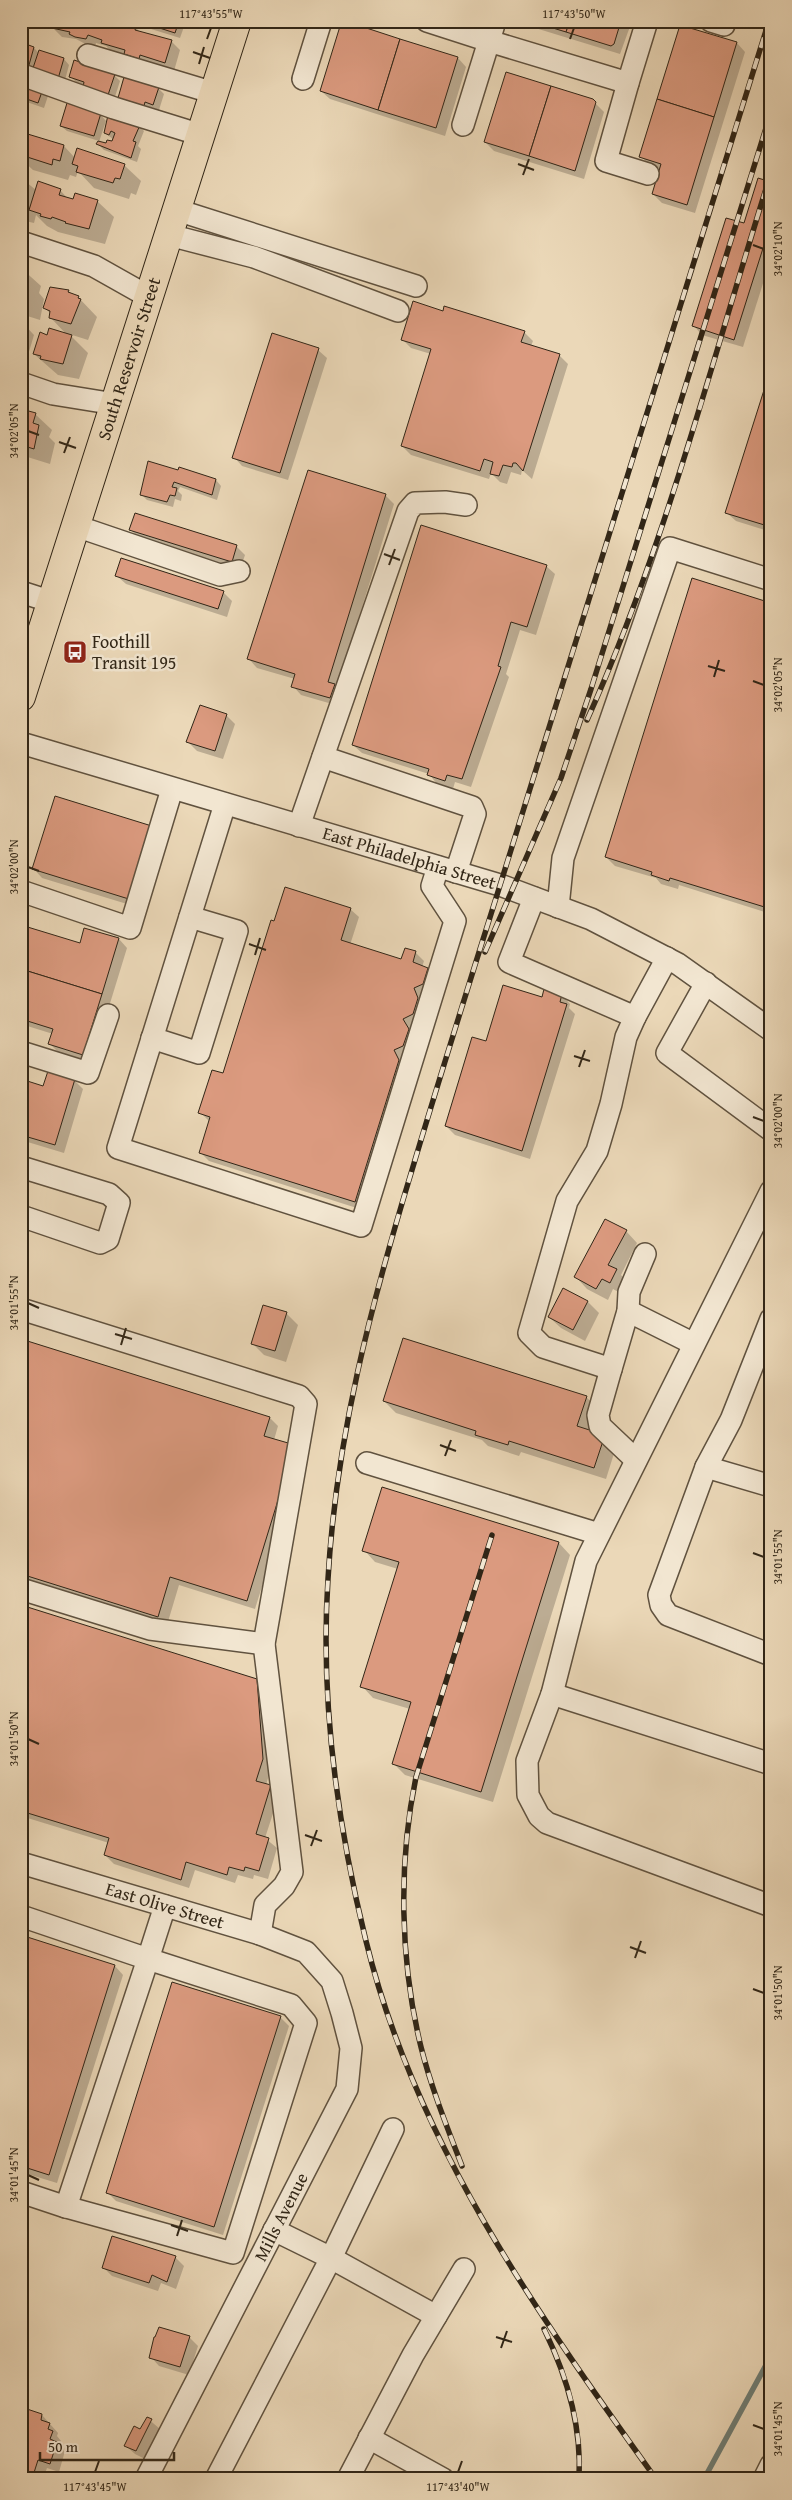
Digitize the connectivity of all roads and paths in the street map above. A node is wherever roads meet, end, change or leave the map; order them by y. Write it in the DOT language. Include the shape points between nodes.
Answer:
graph roads {
  1 [pos="237,21"];
  2 [pos="321,21"];
  3 [pos="427,21"];
  4 [pos="648,21"];
  5 [pos="711,21"];
  6 [pos="725,21"];
  7 [pos="492,31"];
  8 [pos="88,55"];
  9 [pos="25,76"];
  10 [pos="303,79"];
  11 [pos="628,83"];
  12 [pos="214,93"];
  13 [pos="463,126"];
  14 [pos="200,135"];
  15 [pos="648,174"];
  16 [pos="173,222"];
  17 [pos="21,242"];
  18 [pos="416,286"];
  19 [pos="149,297"];
  20 [pos="398,311"];
  21 [pos="21,384"];
  22 [pos="115,404"];
  23 [pos="466,505"];
  24 [pos="76,526"];
  25 [pos="239,571"];
  26 [pos="771,580"];
  27 [pos="21,592"];
  28 [pos="52,602"];
  29 [pos="28,653"];
  30 [pos="21,697"];
  31 [pos="21,743"];
  32 [pos="323,757"];
  33 [pos="172,789"];
  34 [pos="225,804"];
  35 [pos="299,826"];
  36 [pos="447,870"];
  37 [pos="21,891"];
  38 [pos="534,898"];
  39 [pos="558,907"];
  40 [pos="190,917"];
  41 [pos="667,958"];
  42 [pos="706,983"];
  43 [pos="108,1015"];
  44 [pos="635,1017"];
  45 [pos="771,1030"];
  46 [pos="152,1038"];
  47 [pos="21,1052"];
  48 [pos="771,1130"];
  49 [pos="21,1167"];
  50 [pos="771,1191"];
  51 [pos="21,1216"];
  52 [pos="645,1254"];
  53 [pos="21,1309"];
  54 [pos="628,1311"];
  55 [pos="771,1320"];
  56 [pos="694,1344"];
  57 [pos="611,1369"];
  58 [pos="636,1460"];
  59 [pos="366,1463"];
  60 [pos="706,1467"];
  61 [pos="771,1486"];
  62 [pos="599,1534"];
  63 [pos="21,1589"];
  64 [pos="264,1644"];
  65 [pos="771,1655"];
  66 [pos="552,1694"];
  67 [pos="771,1764"];
  68 [pos="21,1863"];
  69 [pos="165,1906"];
  70 [pos="771,1906"];
  71 [pos="21,1916"];
  72 [pos="260,1934"];
  73 [pos="306,1952"];
  74 [pos="148,1959"];
  75 [pos="393,2129"];
  76 [pos="21,2192"];
  77 [pos="66,2207"];
  78 [pos="274,2230"];
  79 [pos="331,2258"];
  80 [pos="464,2269"];
  81 [pos="436,2316"];
  82 [pos="369,2438"];
  83 [pos="771,2465"];
  84 [pos="146,2479"];
  85 [pos="216,2479"];
  86 [pos="348,2479"];
  87 [pos="443,2479"];
  88 [pos="764,2479"];
  1 -- 12 [label="main road, South Reservoir Street"];
  2 -- 10 [label="street"];
  3 -- 7 [label="street"];
  4 -- 11 [label="street"];
  5 -- 6 [label="street" via="724,25"];
  7 -- 11 [label="street"];
  7 -- 13 [label="street"];
  8 -- 12 [label="street"];
  9 -- 14 [label="street"];
  11 -- 15 [label="street" via="606,161"];
  12 -- 14 [label="main road, South Reservoir Street"];
  14 -- 16 [label="main road, South Reservoir Street"];
  16 -- 18 [label="street"];
  16 -- 19 [label="main road, South Reservoir Street"];
  16 -- 20 [label="street" via="254,257"];
  17 -- 19 [label="street" via="94,266"];
  19 -- 22 [label="main road, South Reservoir Street"];
  21 -- 22 [label="street" via="53,394"];
  22 -- 24 [label="main road, South Reservoir Street"];
  23 -- 32 [label="street" via="415,503 408,511"];
  24 -- 25 [label="street" via="220,575"];
  24 -- 28 [label="main road, South Reservoir Street"];
  26 -- 39 [label="street" via="670,548 563,858"];
  27 -- 28 [label="street"];
  28 -- 29 [label="main road, South Reservoir Street"];
  29 -- 30 [label="main road, South Reservoir Street"];
  31 -- 33 [label="street, East Philadelphia Street"];
  32 -- 35 [label="street"];
  32 -- 36 [label="street" via="472,808 475,814"];
  33 -- 34 [label="street, East Philadelphia Street"];
  33 -- 37 [label="street" via="130,928"];
  34 -- 35 [label="street, East Philadelphia Street"];
  34 -- 40 [label="street"];
  35 -- 36 [label="street, East Philadelphia Street"];
  36 -- 38 [label="street, East Philadelphia Street"];
  36 -- 46 [label="street" via="432,886 455,921 361,1226 118,1148"];
  38 -- 39 [label="street, East Philadelphia Street"];
  38 -- 44 [label="street" via="509,962"];
  39 -- 41 [label="street, East Philadelphia Street" via="591,919"];
  40 -- 46 [label="street"];
  40 -- 46 [label="street" via="237,931 199,1053"];
  41 -- 42 [label="street, East Philadelphia Street"];
  41 -- 44 [label="street"];
  42 -- 45 [label="street, East Philadelphia Street"];
  42 -- 48 [label="street" via="667,1053"];
  43 -- 47 [label="street" via="88,1073"];
  44 -- 57 [label="street" via="626,1038 597,1151 567,1201 529,1333 543,1347"];
  49 -- 51 [label="street" via="109,1194 119,1203 108,1240 100,1243"];
  50 -- 56 [label="street"];
  52 -- 54 [label="street" via="629,1292"];
  53 -- 64 [label="street" via="299,1396 306,1404"];
  54 -- 56 [label="street"];
  54 -- 57 [label="street"];
  55 -- 60 [label="street" via="731,1420"];
  56 -- 58 [label="street"];
  57 -- 58 [label="street" via="598,1415 600,1426"];
  58 -- 62 [label="street"];
  59 -- 62 [label="street"];
  60 -- 61 [label="street"];
  60 -- 65 [label="street" via="658,1595 661,1605 668,1615"];
  62 -- 66 [label="street" via="586,1561"];
  63 -- 64 [label="street" via="150,1629"];
  64 -- 72 [label="street" via="292,1872 284,1886 265,1905"];
  66 -- 67 [label="street"];
  66 -- 70 [label="street" via="527,1761 528,1795 539,1816 547,1823"];
  68 -- 69 [label="street, East Olive Street"];
  69 -- 72 [label="street, East Olive Street"];
  69 -- 74 [label="street"];
  71 -- 74 [label="street"];
  72 -- 73 [label="street, East Olive Street"];
  73 -- 78 [label="street, Mills Avenue" via="332,1981 351,2048 350,2070 347,2089"];
  74 -- 77 [label="street"];
  74 -- 77 [label="street" via="291,2005 306,2023 234,2253"];
  75 -- 79 [label="street"];
  76 -- 77 [label="street"];
  78 -- 79 [label="street"];
  78 -- 84 [label="street, Mills Avenue"];
  79 -- 81 [label="street"];
  79 -- 85 [label="street"];
  80 -- 81 [label="street"];
  81 -- 82 [label="street"];
  82 -- 86 [label="street"];
  82 -- 87 [label="street"];
  83 -- 88 [label="street"];
}
